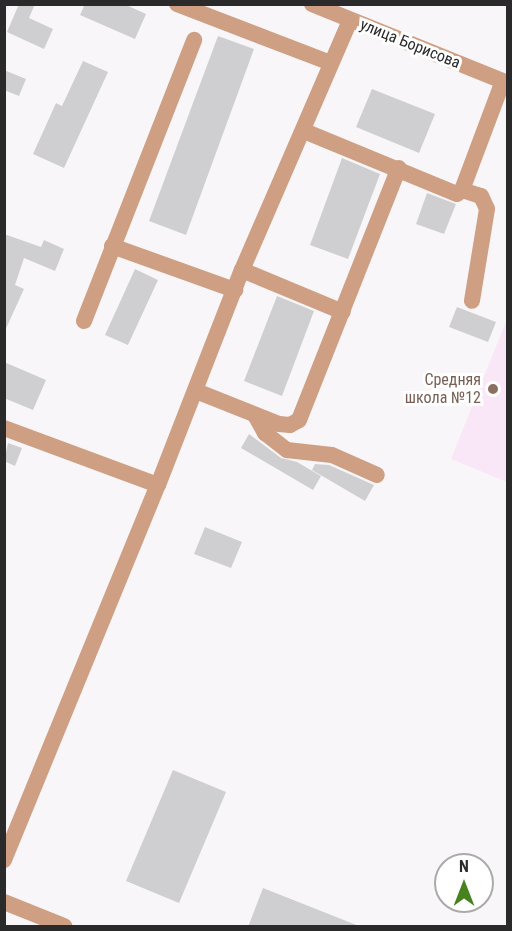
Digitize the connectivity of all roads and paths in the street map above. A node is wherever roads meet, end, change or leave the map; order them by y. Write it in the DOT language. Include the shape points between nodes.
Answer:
graph roads {
  1 [pos="177,4"];
  2 [pos="320,6"];
  3 [pos="350,20"];
  4 [pos="194,39"];
  5 [pos="331,63"];
  6 [pos="505,82"];
  7 [pos="304,131"];
  8 [pos="399,168"];
  9 [pos="462,190"];
  10 [pos="112,246"];
  11 [pos="242,270"];
  12 [pos="235,290"];
  13 [pos="472,301"];
  14 [pos="343,312"];
  15 [pos="84,321"];
  16 [pos="196,391"];
  17 [pos="255,415"];
  18 [pos="4,428"];
  19 [pos="376,476"];
  20 [pos="158,485"];
  21 [pos="4,860"];
  22 [pos="4,902"];
  23 [pos="64,927"];
  1 -- 5 [label="street"];
  2 -- 3 [label="street, улица Борисова"];
  3 -- 5 [label="street"];
  3 -- 6 [label="street, улица Борисова"];
  4 -- 10 [label="street"];
  5 -- 7 [label="street"];
  6 -- 9 [label="street"];
  7 -- 8 [label="street"];
  7 -- 11 [label="street"];
  8 -- 9 [label="street" via="451,194"];
  8 -- 14 [label="street"];
  9 -- 13 [label="street" via="481,196 487,209"];
  10 -- 12 [label="street"];
  10 -- 15 [label="street"];
  11 -- 12 [label="street"];
  11 -- 14 [label="street"];
  12 -- 16 [label="street"];
  14 -- 17 [label="street" via="299,420 284,425"];
  16 -- 17 [label="street"];
  16 -- 20 [label="street"];
  17 -- 19 [label="street" via="265,433 287,450 332,455"];
  18 -- 20 [label="street"];
  20 -- 21 [label="street"];
  22 -- 23 [label="street"];
}
